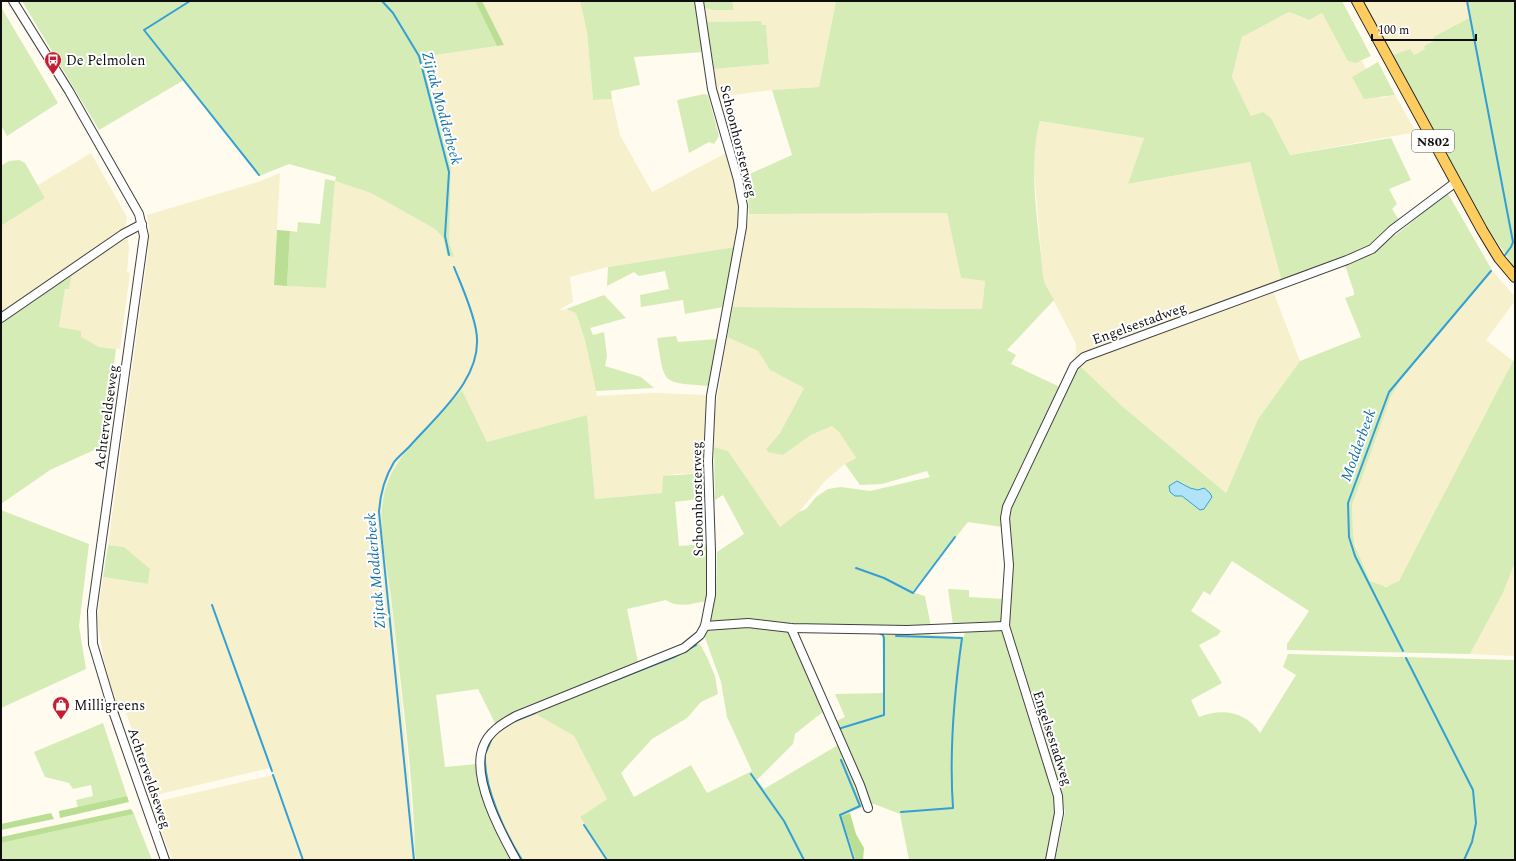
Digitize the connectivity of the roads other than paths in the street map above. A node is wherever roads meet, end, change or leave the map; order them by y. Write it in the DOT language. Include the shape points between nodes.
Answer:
graph roads {
  1 [pos="13,1"];
  2 [pos="699,1"];
  3 [pos="1357,1"];
  4 [pos="1456,182"];
  5 [pos="142,224"];
  6 [pos="1515,277"];
  7 [pos="1,318"];
  8 [pos="705,626"];
  9 [pos="1005,626"];
  10 [pos="791,628"];
  11 [pos="868,808"];
  12 [pos="165,860"];
  13 [pos="516,860"];
  14 [pos="1050,860"];
  1 -- 5 [label="street, Achterveldseweg" via="69,91 139,214"];
  2 -- 8 [label="street, Schoonhorsterweg" via="712,89 743,206 742,227 710,396 708,461 711,588"];
  3 -- 4 [label="main road, N802"];
  4 -- 6 [label="main road, N802" via="1499,258"];
  4 -- 9 [label="street, Engelsestadweg" via="1392,230 1372,249 1084,357 1074,366 1005,518 1009,565"];
  5 -- 7 [label="street" via="123,234"];
  5 -- 12 [label="street, Achterveldseweg" via="144,236 92,611 93,644"];
  8 -- 10 [label="street" via="737,623"];
  8 -- 13 [label="street" via="700,635 684,648 516,716 491,734 483,747 480,760 482,775 490,803"];
  9 -- 10 [label="street" via="907,630"];
  9 -- 14 [label="street, Engelsestadweg" via="1058,796 1060,814"];
  10 -- 11 [label="street"];
}
